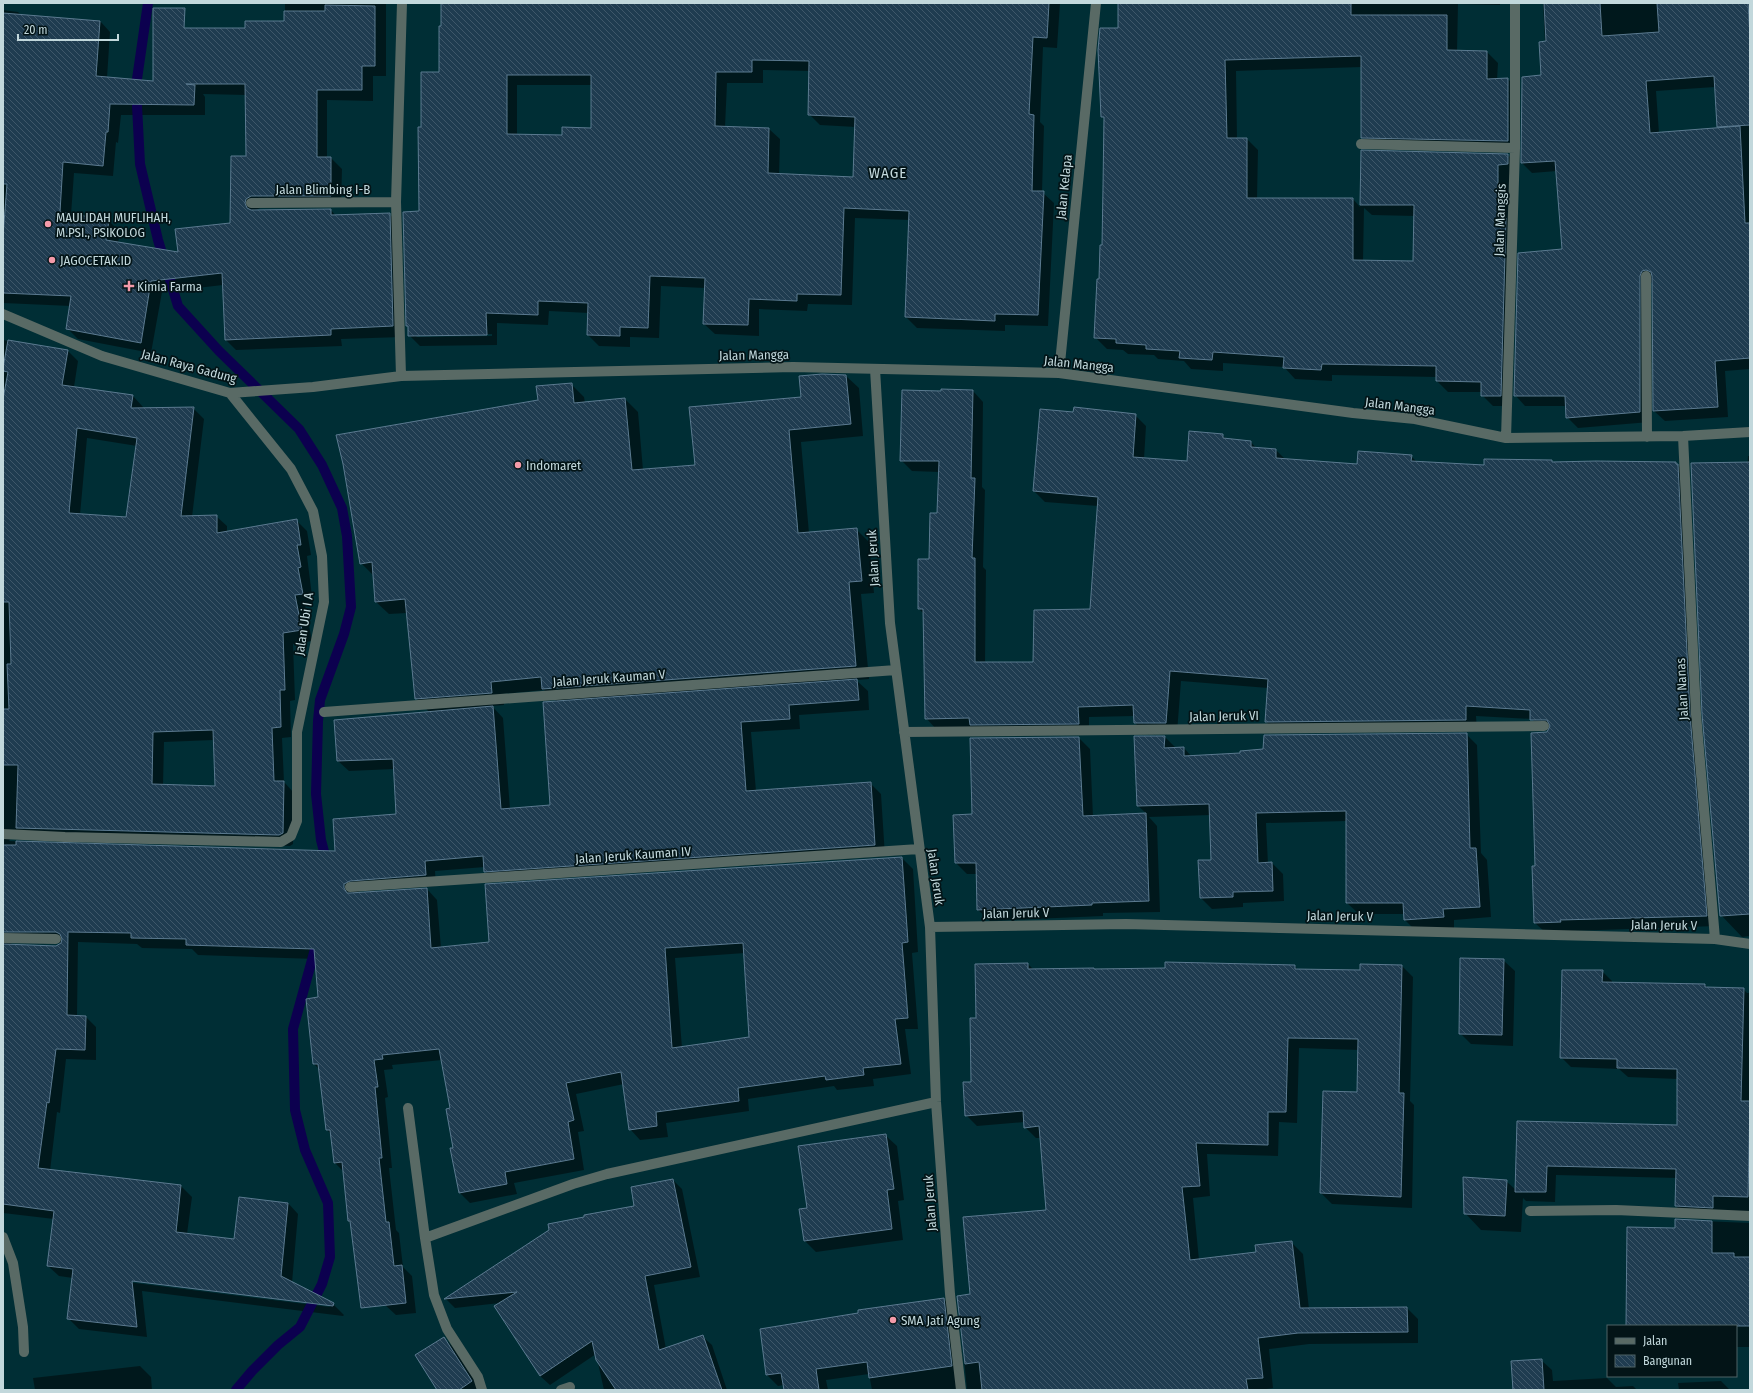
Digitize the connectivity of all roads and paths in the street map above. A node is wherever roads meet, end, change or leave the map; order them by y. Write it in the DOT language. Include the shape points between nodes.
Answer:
graph roads {
  1 [pos="402,3"];
  2 [pos="1096,3"];
  3 [pos="1515,3"];
  4 [pos="1361,144"];
  5 [pos="1515,148"];
  6 [pos="396,202"];
  7 [pos="251,203"];
  8 [pos="1646,276"];
  9 [pos="3,314"];
  10 [pos="875,368"];
  11 [pos="1059,373"];
  12 [pos="401,376"];
  13 [pos="230,393"];
  14 [pos="1750,432"];
  15 [pos="1683,436"];
  16 [pos="1647,437"];
  17 [pos="1506,438"];
  18 [pos="896,670"];
  19 [pos="324,712"];
  20 [pos="1544,726"];
  21 [pos="904,732"];
  22 [pos="3,834"];
  23 [pos="919,849"];
  24 [pos="350,887"];
  25 [pos="930,927"];
  26 [pos="3,938"];
  27 [pos="56,939"];
  28 [pos="1715,939"];
  29 [pos="1750,944"];
  30 [pos="936,1102"];
  31 [pos="408,1108"];
  32 [pos="1530,1211"];
  33 [pos="1750,1216"];
  34 [pos="3,1238"];
  35 [pos="424,1238"];
  36 [pos="24,1352"];
  37 [pos="482,1390"];
  38 [pos="961,1390"];
  1 -- 6 [label="street"];
  2 -- 11 [label="street, Jalan Kelapa"];
  3 -- 5 [label="street, Jalan Manggis"];
  4 -- 5 [label="street"];
  5 -- 17 [label="street, Jalan Manggis"];
  6 -- 7 [label="street, Jalan Blimbing I-B"];
  6 -- 12 [label="street"];
  8 -- 16 [label="street"];
  9 -- 13 [label="street, Jalan Raya Gadung" via="102,356"];
  10 -- 11 [label="street, Jalan Mangga"];
  10 -- 12 [label="street, Jalan Mangga" via="793,367"];
  10 -- 18 [label="street, Jalan Jeruk" via="890,623"];
  11 -- 17 [label="street, Jalan Mangga" via="1345,412 1415,419"];
  12 -- 13 [label="street, Jalan Raya Gadung" via="312,387"];
  13 -- 22 [label="street, Jalan Ubi I A" via="290,469 313,511 322,556 324,602 297,732 297,821 291,836 281,842"];
  14 -- 15 [label="street, Jalan Mangga"];
  15 -- 16 [label="street, Jalan Mangga"];
  15 -- 28 [label="street, Jalan Nanas" via="1696,714"];
  16 -- 17 [label="street, Jalan Mangga"];
  18 -- 19 [label="street, Jalan Jeruk Kauman V"];
  18 -- 21 [label="street, Jalan Jeruk"];
  20 -- 21 [label="street, Jalan Jeruk VI"];
  21 -- 23 [label="street, Jalan Jeruk"];
  23 -- 24 [label="street, Jalan Jeruk Kauman IV"];
  23 -- 25 [label="street, Jalan Jeruk"];
  25 -- 28 [label="street, Jalan Jeruk V" via="1126,924"];
  25 -- 30 [label="street, Jalan Jeruk"];
  26 -- 27 [label="street"];
  28 -- 29 [label="street, Jalan Jeruk V"];
  30 -- 35 [label="street" via="607,1174"];
  30 -- 38 [label="street, Jalan Jeruk" via="950,1294"];
  31 -- 35 [label="street"];
  32 -- 33 [label="street" via="1616,1210"];
  34 -- 36 [label="street" via="13,1263 23,1327"];
  35 -- 37 [label="street" via="434,1295 447,1329 478,1377"];
}
